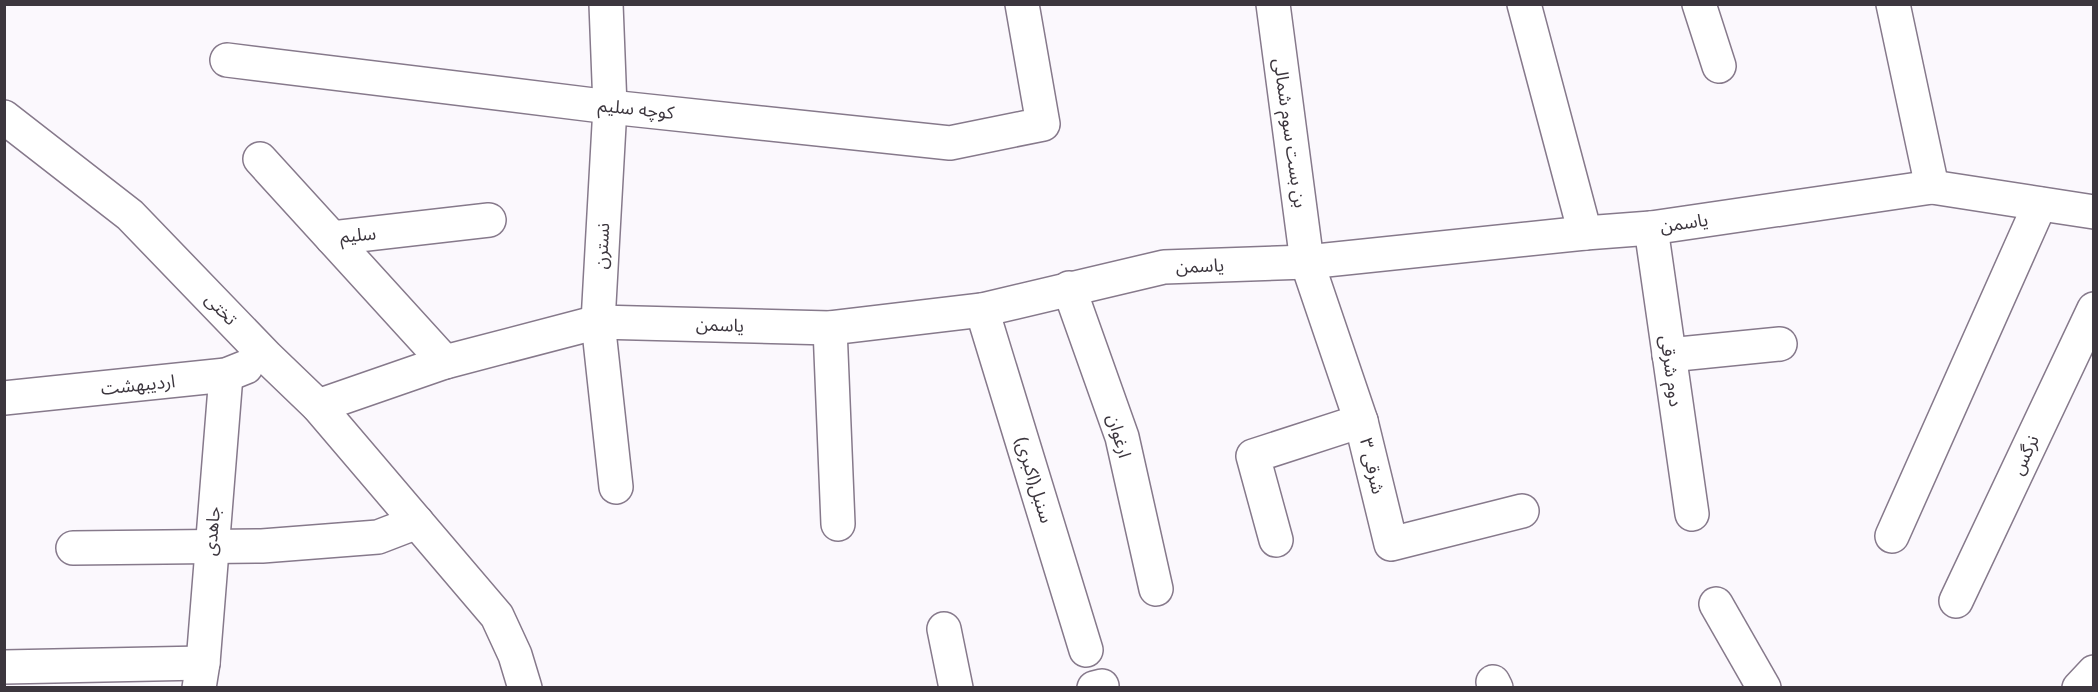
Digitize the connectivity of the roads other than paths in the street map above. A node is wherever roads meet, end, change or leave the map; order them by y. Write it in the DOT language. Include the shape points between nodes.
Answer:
graph roads {
  1 [pos="606,4"];
  2 [pos="1022,4"];
  3 [pos="1273,4"];
  4 [pos="1524,4"];
  5 [pos="1700,4"];
  6 [pos="1893,4"];
  7 [pos="227,60"];
  8 [pos="1719,66"];
  9 [pos="610,107"];
  10 [pos="4,117"];
  11 [pos="260,159"];
  12 [pos="1932,187"];
  13 [pos="2040,204"];
  14 [pos="2094,212"];
  15 [pos="489,220"];
  16 [pos="1651,228"];
  17 [pos="1585,233"];
  18 [pos="332,238"];
  19 [pos="1307,262"];
  20 [pos="1069,288"];
  21 [pos="2094,309"];
  22 [pos="982,310"];
  23 [pos="598,322"];
  24 [pos="830,328"];
  25 [pos="1780,344"];
  26 [pos="1669,356"];
  27 [pos="267,357"];
  28 [pos="445,362"];
  29 [pos="226,375"];
  30 [pos="4,398"];
  31 [pos="318,406"];
  32 [pos="1361,421"];
  33 [pos="616,486"];
  34 [pos="1522,511"];
  35 [pos="1692,513"];
  36 [pos="417,522"];
  37 [pos="838,524"];
  38 [pos="1892,536"];
  39 [pos="1276,540"];
  40 [pos="211,547"];
  41 [pos="73,548"];
  42 [pos="1156,589"];
  43 [pos="1956,601"];
  44 [pos="1716,604"];
  45 [pos="944,629"];
  46 [pos="1086,650"];
  47 [pos="4,667"];
  48 [pos="2094,672"];
  49 [pos="201,675"];
  50 [pos="525,687"];
  51 [pos="956,687"];
  52 [pos="1764,687"];
  53 [pos="2079,687"];
  1 -- 9 [label="street, نسترن"];
  2 -- 9 [label="street, کوچه سلیم" via="1043,124 950,143"];
  3 -- 19 [label="street, بن بست سوم شمالی"];
  4 -- 17 [label="street"];
  5 -- 8 [label="street"];
  6 -- 12 [label="street"];
  7 -- 9 [label="street, کوچه سلیم"];
  9 -- 23 [label="street, نسترن"];
  10 -- 27 [label="street, تختی" via="130,215"];
  11 -- 18 [label="street, سلیم"];
  12 -- 13 [label="street, یاسمن"];
  12 -- 16 [label="street, یاسمن"];
  13 -- 14 [label="street, یاسمن"];
  13 -- 38 [label="street"];
  15 -- 18 [label="street, سلیم"];
  16 -- 17 [label="street, یاسمن"];
  16 -- 26 [label="street, دوم شرقی"];
  17 -- 19 [label="street, یاسمن"];
  18 -- 28 [label="street"];
  19 -- 20 [label="street, یاسمن" via="1164,267"];
  19 -- 32 [label="street, ۳ شرقی"];
  20 -- 22 [label="street, یاسمن"];
  20 -- 42 [label="street, ارغوان" via="1122,438"];
  21 -- 43 [label="street, نرگس"];
  22 -- 24 [label="street, یاسمن"];
  22 -- 46 [label="street, سنبل(اکبری)"];
  23 -- 24 [label="street, یاسمن"];
  23 -- 28 [label="street, یاسمن"];
  23 -- 33 [label="street, نسترن"];
  24 -- 37 [label="street"];
  25 -- 26 [label="street"];
  26 -- 35 [label="street, دوم شرقی"];
  27 -- 29 [label="street, اردیبهشت"];
  27 -- 31 [label="street, تختی"];
  28 -- 31 [label="street, یاسمن"];
  29 -- 30 [label="street, اردیبهشت"];
  29 -- 40 [label="street, جاهدی"];
  31 -- 36 [label="street, تختی"];
  32 -- 34 [label="street, ۳ شرقی" via="1391,544"];
  32 -- 39 [label="street" via="1253,456"];
  36 -- 40 [label="street" via="378,537"];
  36 -- 50 [label="street, تختی" via="498,616"];
  40 -- 41 [label="street"];
  40 -- 49 [label="street, جاهدی"];
  44 -- 52 [label="street"];
  45 -- 51 [label="street"];
  47 -- 49 [label="street"];
  48 -- 53 [label="street"];
}
